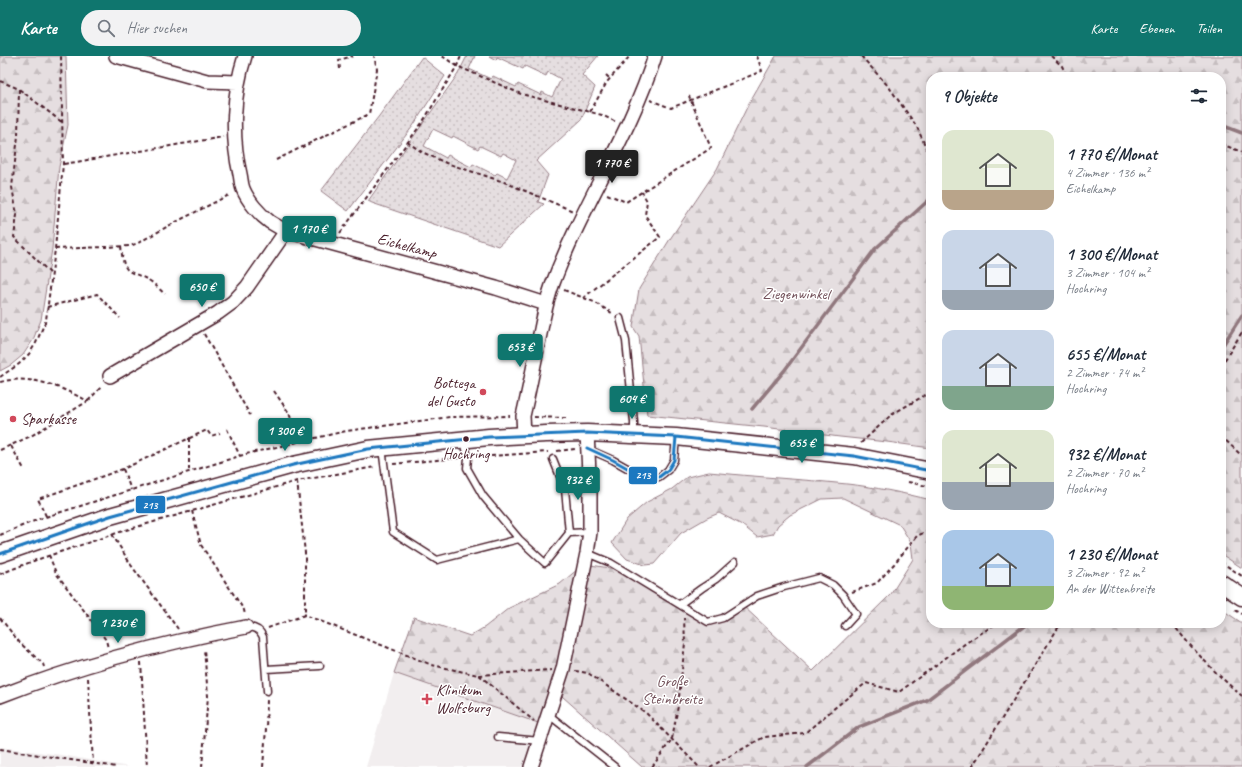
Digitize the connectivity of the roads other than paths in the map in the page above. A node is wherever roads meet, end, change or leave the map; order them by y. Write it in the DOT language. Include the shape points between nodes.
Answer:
graph roads {
  1 [pos="116,56"];
  2 [pos="245,56"];
  3 [pos="655,56"];
  4 [pos="238,82"];
  5 [pos="286,231"];
  6 [pos="546,304"];
  7 [pos="620,318"];
  8 [pos="110,376"];
  9 [pos="634,434"];
  10 [pos="524,435"];
  11 [pos="676,436"];
  12 [pos="464,440"];
  13 [pos="587,441"];
  14 [pos="382,448"];
  15 [pos="553,459"];
  16 [pos="926,470"];
  17 [pos="590,532"];
  18 [pos="569,533"];
  19 [pos="519,539"];
  20 [pos="0,554"];
  21 [pos="587,554"];
  22 [pos="735,562"];
  23 [pos="1226,586"];
  24 [pos="1242,596"];
  25 [pos="682,606"];
  26 [pos="845,626"];
  27 [pos="246,627"];
  28 [pos="320,666"];
  29 [pos="266,669"];
  30 [pos="267,691"];
  31 [pos="0,696"];
  32 [pos="549,715"];
  33 [pos="542,735"];
  34 [pos="498,738"];
  35 [pos="531,767"];
  36 [pos="615,767"];
  1 -- 4 [label="street" via="207,81"];
  2 -- 4 [label="street, Eichelkamp"];
  3 -- 6 [label="street" via="627,127 565,253"];
  4 -- 5 [label="street, Eichelkamp" via="234,136 236,160 243,188 255,207 269,222"];
  5 -- 6 [label="street, Eichelkamp"];
  5 -- 8 [label="street" via="247,287 233,302"];
  6 -- 10 [label="street" via="524,416"];
  7 -- 9 [label="lane" via="626,341"];
  9 -- 11 [label="street"];
  9 -- 13 [label="street"];
  10 -- 12 [label="street"];
  10 -- 13 [label="street"];
  11 -- 13 [label="lane" via="674,460 668,470 659,477 650,478 629,470"];
  11 -- 16 [label="street" via="854,456"];
  12 -- 14 [label="street"];
  12 -- 19 [label="lane" via="468,458 467,468 483,496"];
  13 -- 17 [label="street"];
  14 -- 19 [label="lane" via="393,532 437,560"];
  14 -- 20 [label="street" via="286,467 110,516"];
  15 -- 18 [label="lane" via="564,489"];
  17 -- 18 [label="lane"];
  17 -- 21 [label="street"];
  18 -- 19 [label="lane" via="545,563"];
  21 -- 25 [label="lane" via="611,563"];
  21 -- 32 [label="street" via="563,669"];
  22 -- 25 [label="lane"];
  23 -- 24 [label="street"];
  25 -- 26 [label="lane" via="708,622 723,618 757,596 819,578 833,585 856,614"];
  27 -- 29 [label="lane" via="259,631 263,637"];
  27 -- 31 [label="street" via="140,651 49,678"];
  28 -- 29 [label="lane"];
  29 -- 30 [label="lane"];
  32 -- 33 [label="street"];
  32 -- 36 [label="lane"];
  33 -- 34 [label="lane"];
  33 -- 35 [label="street"];
}
